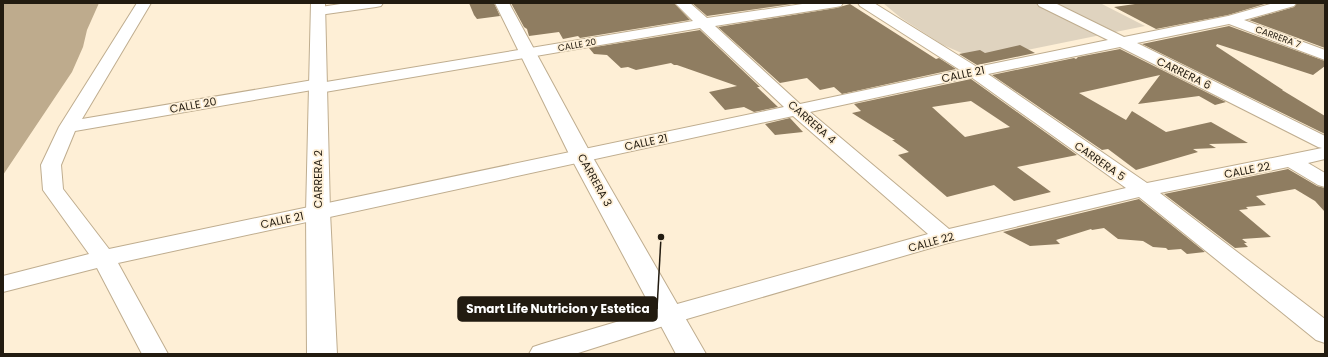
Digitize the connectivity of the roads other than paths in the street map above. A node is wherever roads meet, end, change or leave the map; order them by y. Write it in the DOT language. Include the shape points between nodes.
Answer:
graph roads {
  1 [pos="144,3"];
  2 [pos="376,3"];
  3 [pos="502,3"];
  4 [pos="682,3"];
  5 [pos="836,3"];
  6 [pos="865,3"];
  7 [pos="1044,3"];
  8 [pos="1289,3"];
  9 [pos="319,7"];
  10 [pos="1230,20"];
  11 [pos="704,23"];
  12 [pos="1122,42"];
  13 [pos="529,53"];
  14 [pos="1325,54"];
  15 [pos="974,72"];
  16 [pos="319,86"];
  17 [pos="796,109"];
  18 [pos="68,127"];
  19 [pos="1325,143"];
  20 [pos="1325,153"];
  21 [pos="581,156"];
  22 [pos="1291,161"];
  23 [pos="1325,181"];
  24 [pos="1143,190"];
  25 [pos="318,212"];
  26 [pos="945,237"];
  27 [pos="104,258"];
  28 [pos="3,284"];
  29 [pos="670,314"];
  30 [pos="1325,333"];
  31 [pos="155,354"];
  32 [pos="322,354"];
  33 [pos="542,354"];
  34 [pos="691,354"];
  1 -- 18 [label="street"];
  2 -- 9 [label="street"];
  3 -- 13 [label="main road, CARRERA 3"];
  4 -- 11 [label="street, CARRERA 4"];
  5 -- 11 [label="street, CALLE 20"];
  6 -- 15 [label="street, CARRERA 5"];
  7 -- 12 [label="street, CARRERA 6"];
  8 -- 10 [label="street, CALLE 21"];
  9 -- 16 [label="main road, CARRERA 2"];
  10 -- 12 [label="street, CALLE 21"];
  10 -- 14 [label="street, CARRERA 7"];
  11 -- 13 [label="street, CALLE 20"];
  11 -- 17 [label="street, CARRERA 4"];
  12 -- 15 [label="street, CALLE 21"];
  12 -- 19 [label="street, CARRERA 6"];
  13 -- 16 [label="street, CALLE 20"];
  13 -- 21 [label="main road, CARRERA 3"];
  15 -- 17 [label="street, CALLE 21"];
  15 -- 24 [label="street, CARRERA 5"];
  16 -- 18 [label="street, CALLE 20"];
  16 -- 25 [label="main road, CARRERA 2"];
  17 -- 21 [label="street, CALLE 21"];
  17 -- 26 [label="street, CARRERA 4"];
  18 -- 27 [label="street" via="51,165 54,190"];
  20 -- 22 [label="street, CALLE 22"];
  21 -- 25 [label="street, CALLE 21"];
  21 -- 29 [label="main road, CARRERA 3"];
  22 -- 23 [label="street"];
  22 -- 24 [label="street, CALLE 22"];
  24 -- 26 [label="street, CALLE 22"];
  24 -- 30 [label="street, CARRERA 5"];
  25 -- 27 [label="street, CALLE 21"];
  25 -- 32 [label="main road, CARRERA 2"];
  26 -- 29 [label="street, CALLE 22"];
  27 -- 28 [label="street, CALLE 21"];
  27 -- 31 [label="street"];
  29 -- 33 [label="street, CALLE 22"];
  29 -- 34 [label="main road, CARRERA 3"];
}
